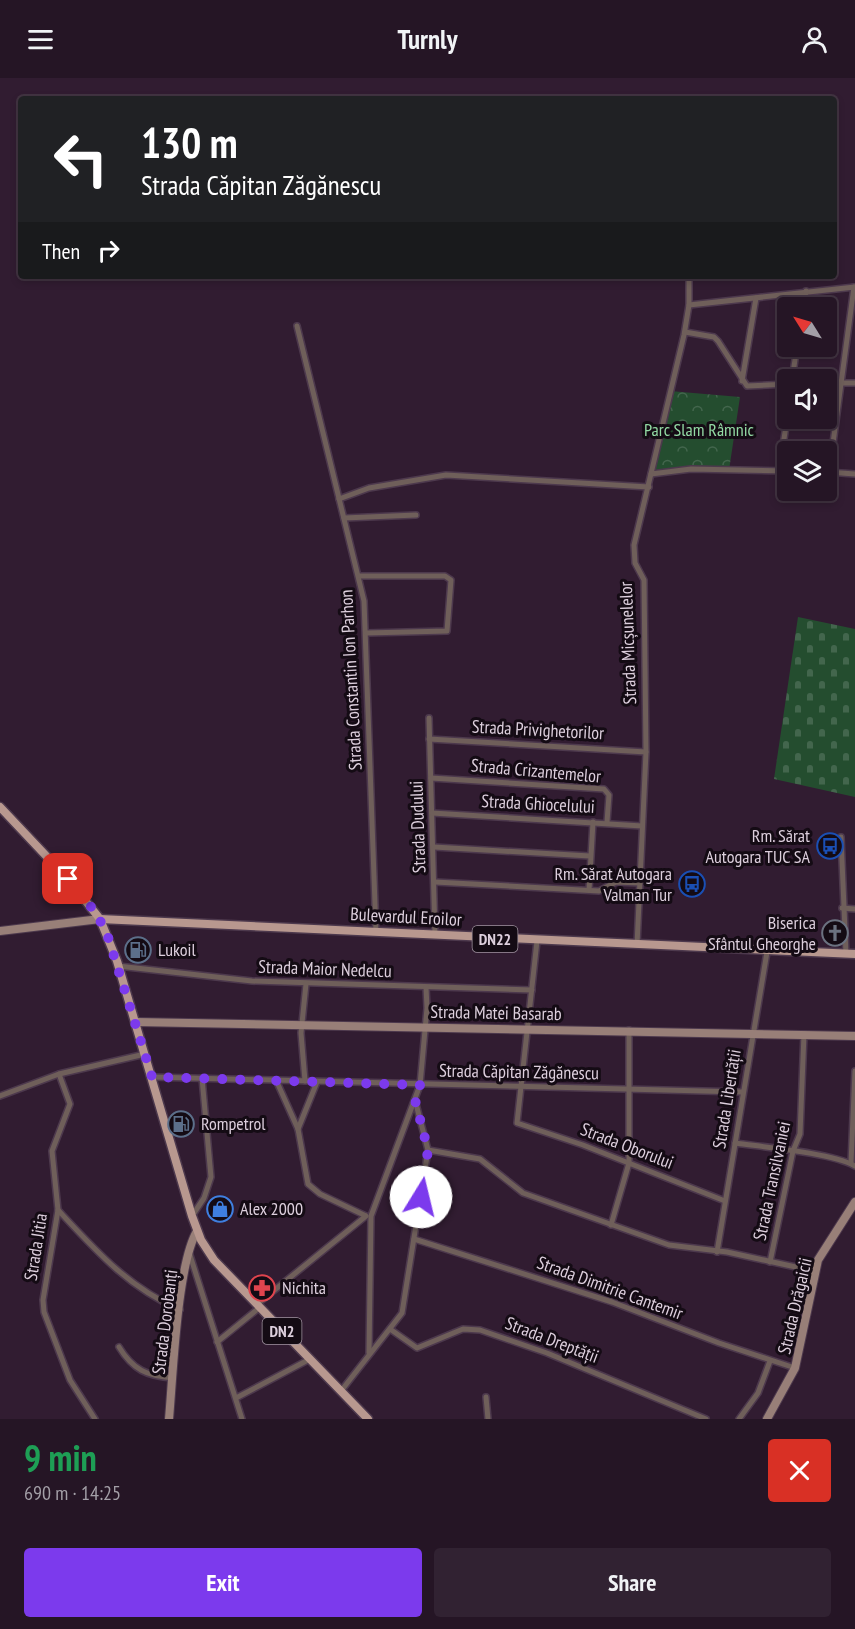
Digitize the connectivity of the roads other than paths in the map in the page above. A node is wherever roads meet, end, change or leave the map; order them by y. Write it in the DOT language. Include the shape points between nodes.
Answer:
graph roads {
  1 [pos="689,279"];
  2 [pos="854,287"];
  3 [pos="806,291"];
  4 [pos="805,297"];
  5 [pos="756,298"];
  6 [pos="689,305"];
  7 [pos="297,326"];
  8 [pos="685,332"];
  9 [pos="847,344"];
  10 [pos="855,344"];
  11 [pos="742,381"];
  12 [pos="837,383"];
  13 [pos="842,383"];
  14 [pos="855,383"];
  15 [pos="777,385"];
  16 [pos="833,441"];
  17 [pos="777,471"];
  18 [pos="837,473"];
  19 [pos="651,474"];
  20 [pos="855,474"];
  21 [pos="649,487"];
  22 [pos="339,499"];
  23 [pos="416,515"];
  24 [pos="344,518"];
  25 [pos="360,576"];
  26 [pos="366,633"];
  27 [pos="429,718"];
  28 [pos="429,739"];
  29 [pos="646,752"];
  30 [pos="431,778"];
  31 [pos="0,807"];
  32 [pos="432,813"];
  33 [pos="593,822"];
  34 [pos="607,822"];
  35 [pos="642,826"];
  36 [pos="841,837"];
  37 [pos="434,846"];
  38 [pos="590,856"];
  39 [pos="435,882"];
  40 [pos="640,883"];
  41 [pos="589,890"];
  42 [pos="842,908"];
  43 [pos="855,909"];
  44 [pos="100,919"];
  45 [pos="0,931"];
  46 [pos="376,932"];
  47 [pos="435,936"];
  48 [pos="537,941"];
  49 [pos="637,946"];
  50 [pos="767,952"];
  51 [pos="850,954"];
  52 [pos="118,966"];
  53 [pos="306,984"];
  54 [pos="426,987"];
  55 [pos="532,990"];
  56 [pos="136,1022"];
  57 [pos="301,1026"];
  58 [pos="426,1027"];
  59 [pos="526,1029"];
  60 [pos="629,1030"];
  61 [pos="753,1033"];
  62 [pos="804,1034"];
  63 [pos="855,1036"];
  64 [pos="145,1054"];
  65 [pos="855,1071"];
  66 [pos="59,1074"];
  67 [pos="152,1077"];
  68 [pos="202,1078"];
  69 [pos="276,1080"];
  70 [pos="305,1082"];
  71 [pos="317,1082"];
  72 [pos="420,1085"];
  73 [pos="519,1088"];
  74 [pos="628,1089"];
  75 [pos="742,1092"];
  76 [pos="0,1096"];
  77 [pos="415,1100"];
  78 [pos="298,1129"];
  79 [pos="735,1143"];
  80 [pos="428,1150"];
  81 [pos="793,1151"];
  82 [pos="629,1163"];
  83 [pos="853,1164"];
  84 [pos="725,1201"];
  85 [pos="855,1202"];
  86 [pos="58,1210"];
  87 [pos="364,1215"];
  88 [pos="192,1216"];
  89 [pos="371,1216"];
  90 [pos="612,1225"];
  91 [pos="197,1231"];
  92 [pos="414,1239"];
  93 [pos="189,1251"];
  94 [pos="717,1252"];
  95 [pos="770,1262"];
  96 [pos="814,1271"];
  97 [pos="258,1306"];
  98 [pos="180,1311"];
  99 [pos="390,1329"];
  100 [pos="217,1342"];
  101 [pos="119,1347"];
  102 [pos="369,1353"];
  103 [pos="309,1359"];
  104 [pos="770,1361"];
  105 [pos="795,1368"];
  106 [pos="173,1378"];
  107 [pos="341,1391"];
  108 [pos="486,1397"];
  109 [pos="236,1398"];
  110 [pos="95,1419"];
  111 [pos="169,1419"];
  112 [pos="242,1419"];
  113 [pos="368,1419"];
  114 [pos="488,1419"];
  115 [pos="706,1419"];
  116 [pos="739,1419"];
  117 [pos="767,1419"];
  1 -- 6 [label="street, Strada Micșunelelor"];
  2 -- 3 [label="street"];
  2 -- 9 [label="street"];
  3 -- 4 [label="street"];
  3 -- 5 [label="street"];
  5 -- 6 [label="street"];
  5 -- 11 [label="street"];
  6 -- 8 [label="street, Strada Micșunelelor"];
  7 -- 22 [label="street, Strada Constantin Ion Parhon"];
  8 -- 11 [label="street" via="714,337"];
  8 -- 19 [label="street, Strada Micșunelelor"];
  9 -- 10 [label="street"];
  9 -- 13 [label="street"];
  11 -- 15 [label="street" via="747,386"];
  12 -- 13 [label="street"];
  13 -- 14 [label="street"];
  13 -- 16 [label="street"];
  17 -- 19 [label="street" via="692,469"];
  18 -- 20 [label="street"];
  19 -- 21 [label="street, Strada Micșunelelor"];
  21 -- 22 [label="street" via="446,475 362,490"];
  21 -- 29 [label="street, Strada Micșunelelor" via="635,534 634,557 644,580"];
  22 -- 24 [label="street, Strada Constantin Ion Parhon"];
  23 -- 24 [label="street"];
  24 -- 25 [label="street, Strada Constantin Ion Parhon"];
  25 -- 26 [label="street, Strada Constantin Ion Parhon"];
  25 -- 26 [label="street" via="446,576 451,580 446,632"];
  26 -- 46 [label="street, Strada Constantin Ion Parhon"];
  27 -- 28 [label="street, Strada Dudului"];
  28 -- 29 [label="street, Strada Privighetorilor"];
  28 -- 30 [label="street, Strada Dudului"];
  29 -- 35 [label="street, Strada Micșunelelor"];
  30 -- 32 [label="street, Strada Dudului"];
  30 -- 34 [label="street, Strada Crizantemelor" via="604,789 609,795"];
  31 -- 44 [label="main road, DN2"];
  32 -- 33 [label="street, Strada Ghiocelului"];
  32 -- 37 [label="street, Strada Dudului"];
  33 -- 34 [label="street, Strada Ghiocelului"];
  33 -- 38 [label="street"];
  34 -- 35 [label="street, Strada Ghiocelului"];
  35 -- 40 [label="street, Strada Micșunelelor"];
  36 -- 42 [label="street"];
  37 -- 38 [label="street"];
  37 -- 39 [label="street, Strada Dudului"];
  38 -- 41 [label="street"];
  39 -- 41 [label="street"];
  39 -- 47 [label="street, Strada Dudului"];
  40 -- 41 [label="street" via="616,882 599,891"];
  40 -- 49 [label="street, Strada Micșunelelor"];
  42 -- 43 [label="street"];
  42 -- 51 [label="street"];
  44 -- 45 [label="street"];
  44 -- 46 [label="main road, Bulevardul Eroilor / DN22"];
  44 -- 52 [label="main road, DN2"];
  46 -- 47 [label="main road, Bulevardul Eroilor / DN22"];
  47 -- 48 [label="main road, Bulevardul Eroilor / DN22"];
  48 -- 49 [label="main road, Bulevardul Eroilor / DN22"];
  48 -- 55 [label="street"];
  49 -- 50 [label="main road, Bulevardul Eroilor / DN22"];
  50 -- 51 [label="main road, Bulevardul Eroilor / DN22"];
  50 -- 61 [label="street, Strada Libertății"];
  52 -- 53 [label="street, Strada Maior Nedelcu"];
  52 -- 56 [label="main road, DN2"];
  53 -- 54 [label="street, Strada Maior Nedelcu"];
  53 -- 57 [label="street"];
  54 -- 55 [label="street, Strada Maior Nedelcu"];
  54 -- 58 [label="street"];
  55 -- 59 [label="street"];
  56 -- 57 [label="street, Strada Matei Basarab"];
  56 -- 64 [label="main road, DN2"];
  57 -- 58 [label="street, Strada Matei Basarab"];
  57 -- 70 [label="street"];
  58 -- 59 [label="street, Strada Matei Basarab"];
  58 -- 72 [label="street"];
  59 -- 60 [label="street, Strada Matei Basarab"];
  59 -- 73 [label="street"];
  60 -- 61 [label="street, Strada Matei Basarab"];
  60 -- 74 [label="street"];
  61 -- 62 [label="street, Strada Matei Basarab"];
  61 -- 75 [label="street, Strada Libertății"];
  62 -- 63 [label="street, Strada Matei Basarab"];
  62 -- 81 [label="street, Strada Transilvaniei" via="800,1134"];
  64 -- 66 [label="street"];
  64 -- 67 [label="main road, DN2"];
  65 -- 83 [label="street"];
  66 -- 76 [label="street"];
  66 -- 86 [label="street, Strada Jitia" via="70,1104 52,1151"];
  67 -- 68 [label="street, Strada Căpitan Zăgănescu"];
  67 -- 88 [label="main road, DN2"];
  68 -- 69 [label="street, Strada Căpitan Zăgănescu"];
  68 -- 88 [label="street" via="211,1177"];
  69 -- 70 [label="street, Strada Căpitan Zăgănescu"];
  69 -- 78 [label="street"];
  70 -- 71 [label="street, Strada Căpitan Zăgănescu"];
  71 -- 72 [label="street, Strada Căpitan Zăgănescu"];
  71 -- 78 [label="street"];
  72 -- 73 [label="street, Strada Căpitan Zăgănescu"];
  72 -- 77 [label="street"];
  73 -- 74 [label="street, Strada Căpitan Zăgănescu"];
  73 -- 82 [label="street, Strada Oborului" via="517,1123"];
  74 -- 75 [label="street, Strada Căpitan Zăgănescu"];
  74 -- 82 [label="street"];
  75 -- 79 [label="street, Strada Libertății"];
  77 -- 80 [label="street"];
  77 -- 89 [label="street"];
  78 -- 87 [label="street" via="308,1184"];
  79 -- 81 [label="street"];
  79 -- 84 [label="street, Strada Libertății"];
  80 -- 90 [label="street" via="480,1159 523,1193"];
  80 -- 92 [label="street"];
  81 -- 83 [label="street"];
  81 -- 95 [label="street, Strada Transilvaniei"];
  82 -- 84 [label="street, Strada Oborului"];
  82 -- 90 [label="street"];
  84 -- 94 [label="street, Strada Libertății"];
  85 -- 96 [label="street, Strada Drăgaicii"];
  86 -- 98 [label="street" via="136,1287"];
  86 -- 110 [label="street, Strada Jitia" via="44,1300 45,1320 70,1380"];
  87 -- 89 [label="street"];
  87 -- 97 [label="street"];
  88 -- 91 [label="main road, DN2"];
  89 -- 102 [label="street"];
  90 -- 94 [label="street" via="669,1245"];
  91 -- 93 [label="street, Strada Dorobanți"];
  91 -- 97 [label="main road, DN2" via="214,1260"];
  92 -- 99 [label="street" via="402,1313"];
  92 -- 104 [label="street, Strada Dimitrie Cantemir" via="612,1302"];
  93 -- 98 [label="street, Strada Dorobanți"];
  93 -- 100 [label="street"];
  94 -- 95 [label="street"];
  95 -- 96 [label="street"];
  96 -- 105 [label="street, Strada Drăgaicii"];
  97 -- 100 [label="street"];
  97 -- 103 [label="main road, DN2"];
  98 -- 106 [label="street, Strada Dorobanți"];
  99 -- 102 [label="street"];
  99 -- 115 [label="street, Strada Dreptății" via="417,1348 463,1329 498,1335"];
  100 -- 109 [label="street"];
  101 -- 106 [label="street" via="140,1371"];
  102 -- 107 [label="street"];
  103 -- 107 [label="main road, DN2"];
  103 -- 109 [label="street"];
  104 -- 105 [label="street, Strada Dimitrie Cantemir"];
  104 -- 116 [label="street" via="758,1393"];
  105 -- 117 [label="street, Strada Drăgaicii"];
  106 -- 111 [label="street, Strada Dorobanți"];
  107 -- 113 [label="main road, DN2"];
  108 -- 114 [label="street"];
  109 -- 112 [label="street"];
}
